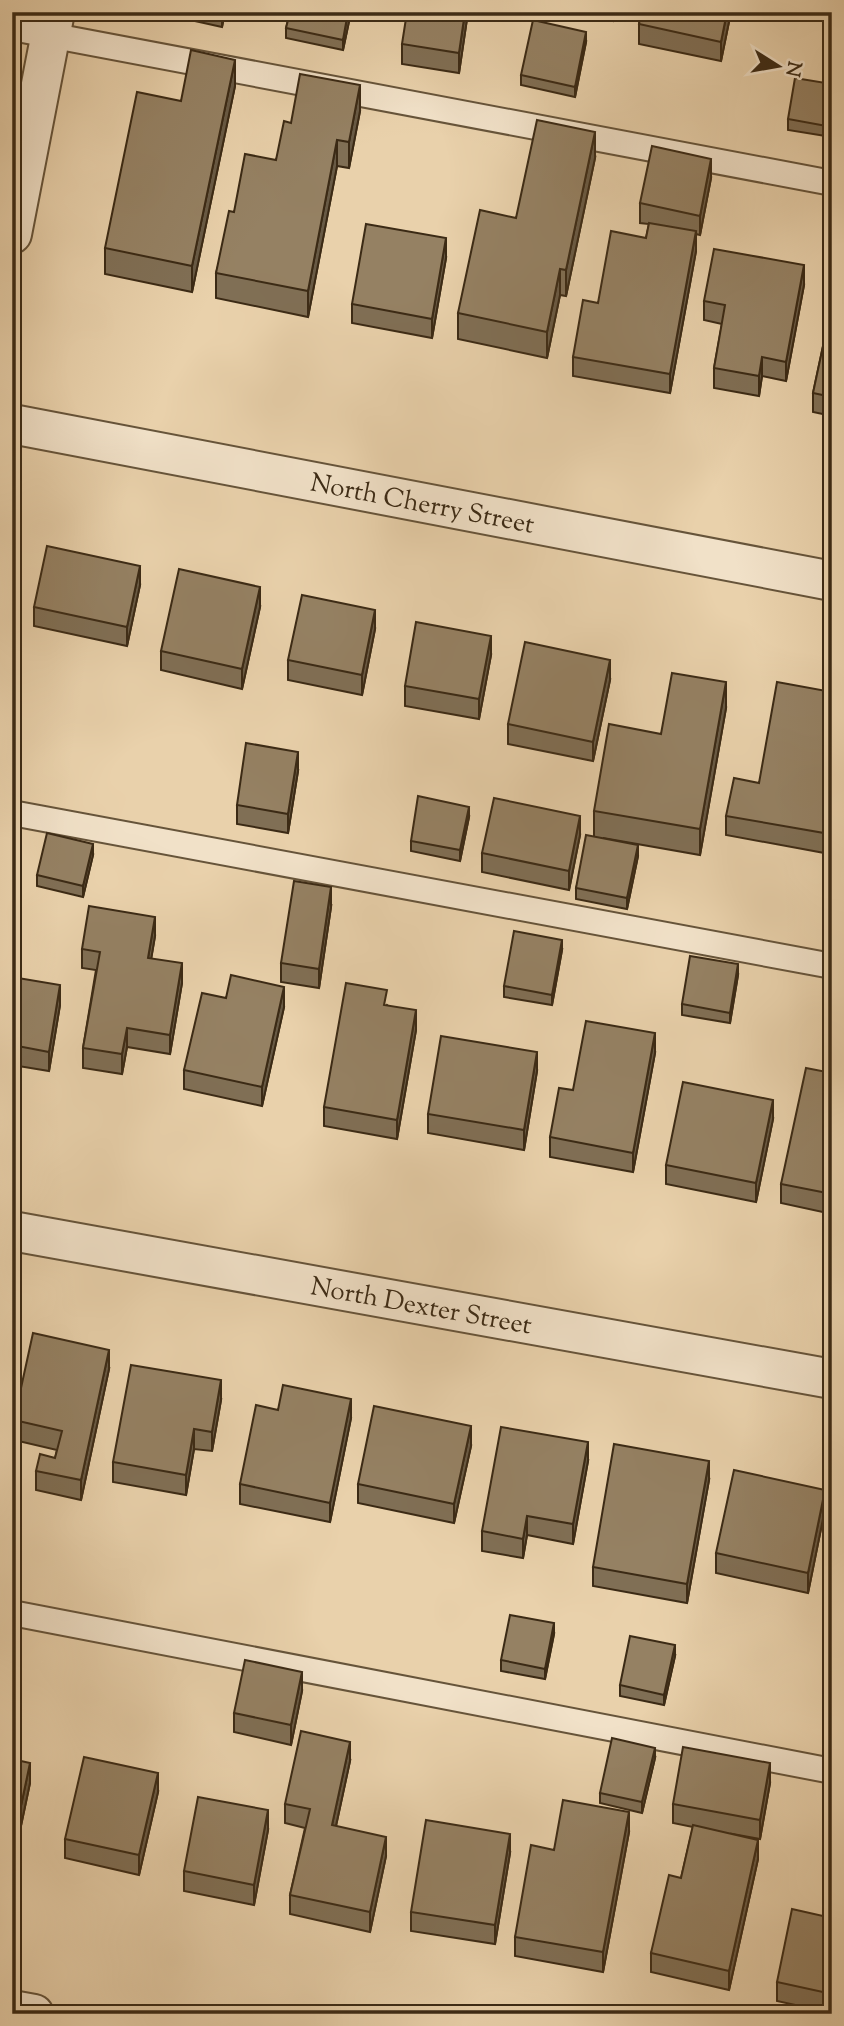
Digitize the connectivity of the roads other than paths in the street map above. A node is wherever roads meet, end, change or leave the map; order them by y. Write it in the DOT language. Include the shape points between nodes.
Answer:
graph roads {
  1 [pos="53,24"];
  2 [pos="12,28"];
  3 [pos="832,183"];
  4 [pos="12,233"];
  5 [pos="12,424"];
  6 [pos="832,581"];
  7 [pos="12,813"];
  8 [pos="832,967"];
  9 [pos="12,1231"];
  10 [pos="832,1379"];
  11 [pos="12,1614"];
  12 [pos="832,1771"];
  13 [pos="12,2010"];
  14 [pos="34,2014"];
  1 -- 2 [label="lane"];
  1 -- 3 [label="lane"];
  1 -- 4 [label="street"];
  5 -- 6 [label="street, North Cherry Street"];
  7 -- 8 [label="lane"];
  9 -- 10 [label="street, North Dexter Street"];
  11 -- 12 [label="lane"];
  13 -- 14 [label="street"];
}
